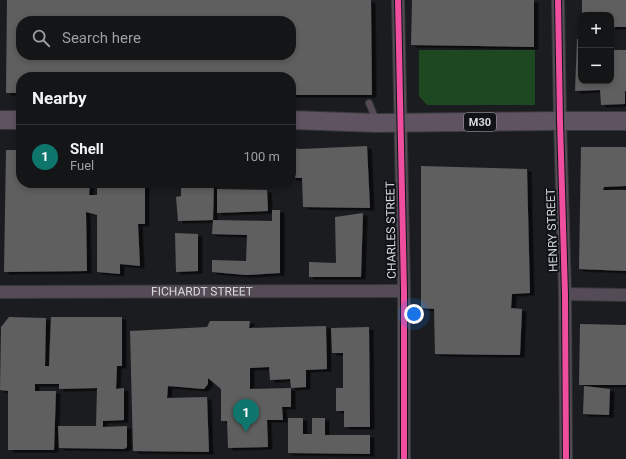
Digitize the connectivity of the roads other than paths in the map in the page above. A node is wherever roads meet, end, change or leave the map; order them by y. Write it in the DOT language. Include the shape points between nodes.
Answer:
graph roads {
  1 [pos="398,0"];
  2 [pos="558,0"];
  3 [pos="0,120"];
  4 [pos="16,120"];
  5 [pos="296,120"];
  6 [pos="560,121"];
  7 [pos="626,121"];
  8 [pos="400,122"];
  9 [pos="404,291"];
  10 [pos="0,292"];
  11 [pos="565,294"];
  12 [pos="626,295"];
  13 [pos="404,459"];
  14 [pos="566,459"];
  1 -- 8 [label="street, CHARLES STREET"];
  2 -- 6 [label="street, HENRY STREET"];
  3 -- 4 [label="main road"];
  5 -- 8 [label="main road, M30" via="367,117"];
  6 -- 7 [label="main road, M30"];
  6 -- 8 [label="main road, M30"];
  6 -- 11 [label="street, HENRY STREET"];
  8 -- 9 [label="street, CHARLES STREET"];
  9 -- 10 [label="street, FICHARDT STREET"];
  9 -- 13 [label="street, CHARLES STREET"];
  11 -- 12 [label="street"];
  11 -- 14 [label="street, HENRY STREET"];
}
